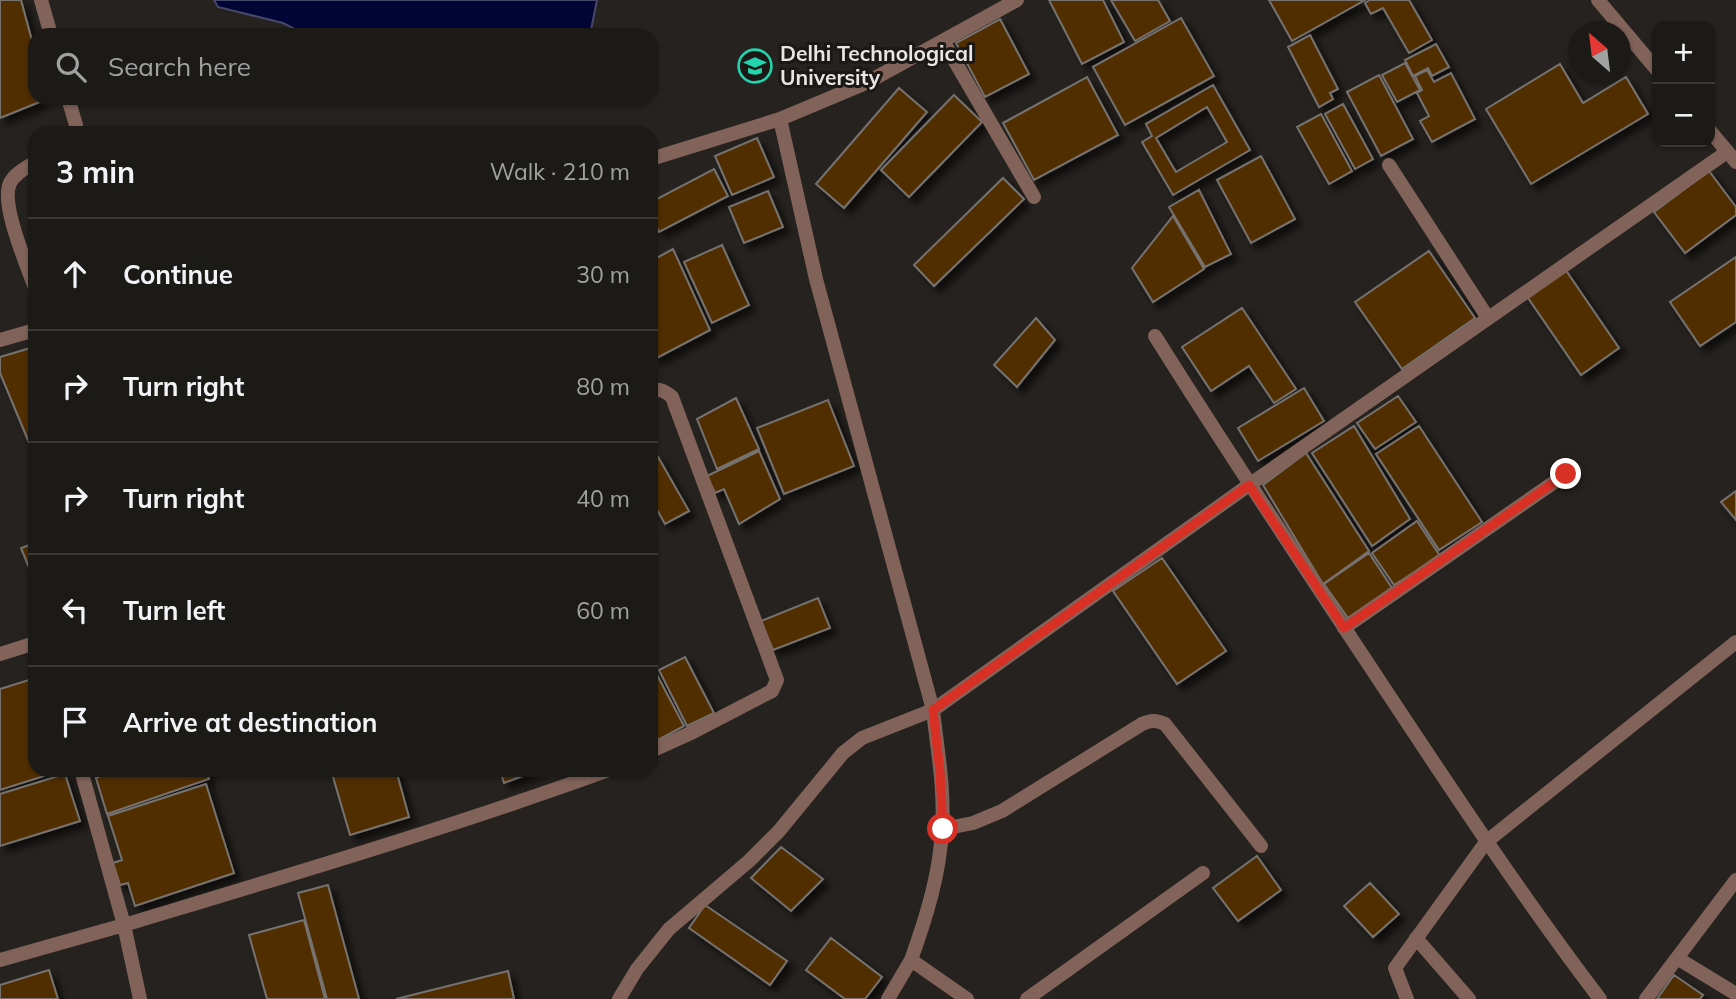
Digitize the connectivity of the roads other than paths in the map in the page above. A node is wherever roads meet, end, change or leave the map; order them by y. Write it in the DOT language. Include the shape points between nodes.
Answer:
graph roads {
  1 [pos="41,0"];
  2 [pos="1017,0"];
  3 [pos="1598,0"];
  4 [pos="49,28"];
  5 [pos="943,41"];
  6 [pos="1652,64"];
  7 [pos="70,105"];
  8 [pos="780,119"];
  9 [pos="76,126"];
  10 [pos="1715,137"];
  11 [pos="658,157"];
  12 [pos="1732,157"];
  13 [pos="1389,165"];
  14 [pos="28,167"];
  15 [pos="1034,197"];
  16 [pos="28,265"];
  17 [pos="1488,318"];
  18 [pos="28,332"];
  19 [pos="1155,336"];
  20 [pos="0,340"];
  21 [pos="658,389"];
  22 [pos="1566,474"];
  23 [pos="1249,485"];
  24 [pos="1344,628"];
  25 [pos="1736,642"];
  26 [pos="28,645"];
  27 [pos="0,654"];
  28 [pos="933,710"];
  29 [pos="658,748"];
  30 [pos="83,777"];
  31 [pos="588,777"];
  32 [pos="943,829"];
  33 [pos="1486,842"];
  34 [pos="1261,846"];
  35 [pos="1203,873"];
  36 [pos="1736,880"];
  37 [pos="124,925"];
  38 [pos="1416,938"];
  39 [pos="1677,958"];
  40 [pos="0,960"];
  41 [pos="912,960"];
  42 [pos="1736,994"];
  43 [pos="140,999"];
  44 [pos="619,999"];
  45 [pos="888,999"];
  46 [pos="967,999"];
  47 [pos="1027,999"];
  48 [pos="1407,999"];
  49 [pos="1469,999"];
  50 [pos="1600,999"];
  51 [pos="1646,999"];
  1 -- 4 [label="street"];
  2 -- 5 [label="street"];
  3 -- 6 [label="street"];
  5 -- 8 [label="street" via="866,83"];
  5 -- 15 [label="street"];
  7 -- 9 [label="street"];
  8 -- 11 [label="street"];
  8 -- 28 [label="street" via="816,279"];
  10 -- 12 [label="street"];
  12 -- 17 [label="street"];
  13 -- 17 [label="street"];
  14 -- 16 [label="street" via="9,186 8,201"];
  17 -- 23 [label="street"];
  18 -- 20 [label="street"];
  19 -- 23 [label="street"];
  21 -- 29 [label="street" via="672,397 777,680 772,691"];
  22 -- 24 [label="street"];
  23 -- 24 [label="street"];
  23 -- 28 [label="street"];
  24 -- 33 [label="street"];
  25 -- 33 [label="street"];
  26 -- 27 [label="street"];
  28 -- 32 [label="street"];
  28 -- 44 [label="street" via="862,738 843,753 779,831 669,929"];
  30 -- 37 [label="street"];
  31 -- 37 [label="street" via="401,841"];
  32 -- 34 [label="street" via="1002,811 1150,720 1165,724"];
  32 -- 41 [label="street" via="930,907"];
  33 -- 38 [label="street"];
  33 -- 50 [label="street"];
  35 -- 47 [label="street"];
  36 -- 39 [label="street"];
  37 -- 40 [label="street"];
  37 -- 43 [label="street"];
  38 -- 48 [label="street" via="1395,968"];
  38 -- 49 [label="street"];
  39 -- 42 [label="street"];
  39 -- 51 [label="street"];
  41 -- 45 [label="street"];
  41 -- 46 [label="street"];
}
